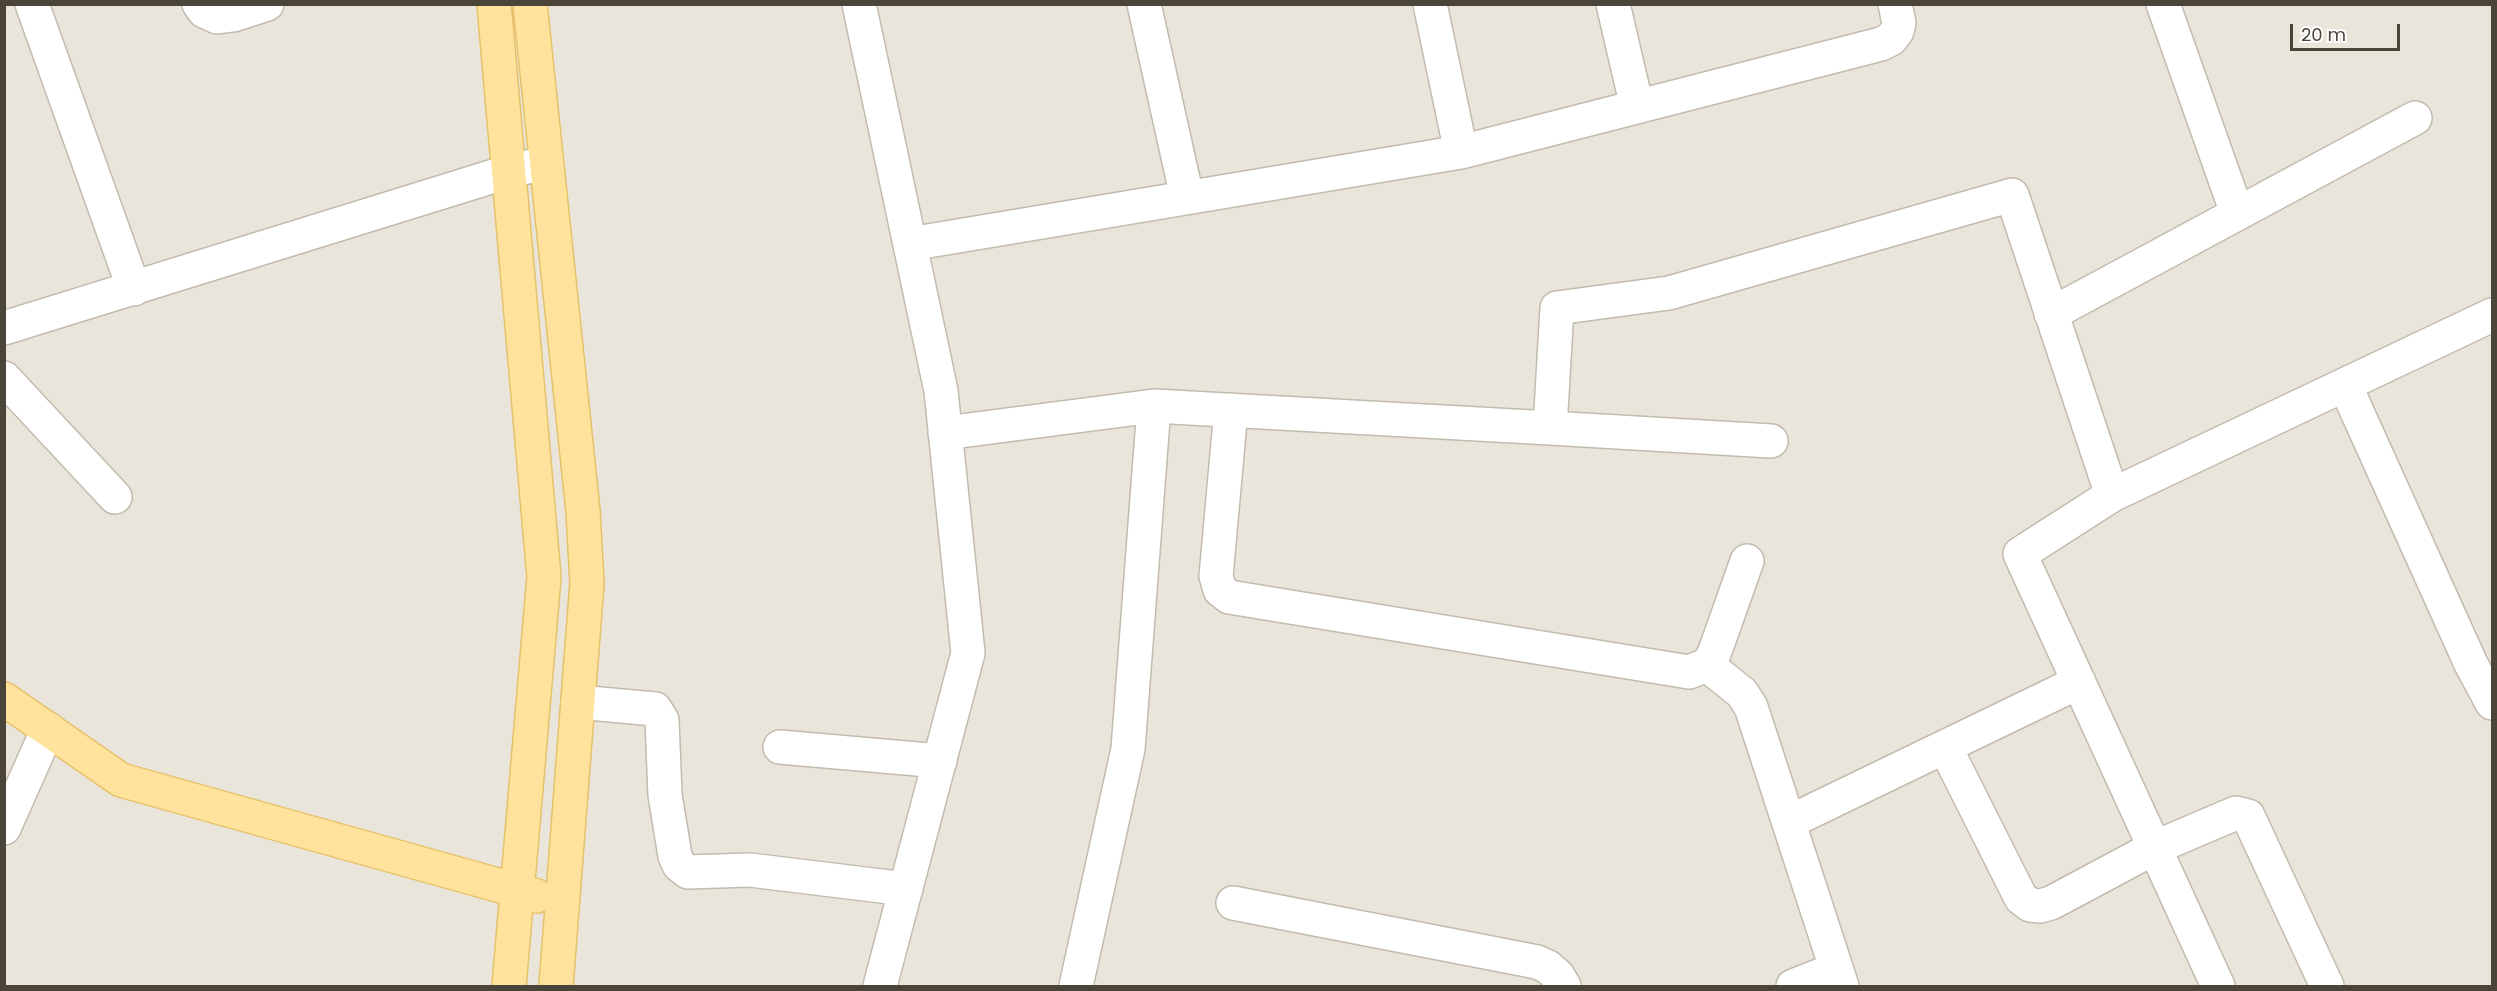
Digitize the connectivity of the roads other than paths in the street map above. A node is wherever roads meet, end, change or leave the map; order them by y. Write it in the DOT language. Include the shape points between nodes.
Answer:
graph roads {
  1 [pos="32,4"];
  2 [pos="199,4"];
  3 [pos="267,4"];
  4 [pos="494,4"];
  5 [pos="530,4"];
  6 [pos="859,4"];
  7 [pos="1144,4"];
  8 [pos="1430,4"];
  9 [pos="1613,4"];
  10 [pos="1895,4"];
  11 [pos="2163,4"];
  12 [pos="1637,107"];
  13 [pos="2415,118"];
  14 [pos="1461,152"];
  15 [pos="545,163"];
  16 [pos="510,171"];
  17 [pos="1187,197"];
  18 [pos="2237,213"];
  19 [pos="910,244"];
  20 [pos="134,289"];
  21 [pos="2051,314"];
  22 [pos="2493,315"];
  23 [pos="4,328"];
  24 [pos="4,378"];
  25 [pos="2345,385"];
  26 [pos="1154,406"];
  27 [pos="1231,410"];
  28 [pos="1550,428"];
  29 [pos="945,433"];
  30 [pos="1771,441"];
  31 [pos="2112,495"];
  32 [pos="115,497"];
  33 [pos="1747,561"];
  34 [pos="1707,665"];
  35 [pos="2079,682"];
  36 [pos="4,699"];
  37 [pos="578,702"];
  38 [pos="2493,703"];
  39 [pos="48,729"];
  40 [pos="780,747"];
  41 [pos="1945,747"];
  42 [pos="939,761"];
  43 [pos="1789,822"];
  44 [pos="4,828"];
  45 [pos="2154,848"];
  46 [pos="906,889"];
  47 [pos="518,890"];
  48 [pos="564,903"];
  49 [pos="1233,903"];
  50 [pos="1839,978"];
  51 [pos="2206,980"];
  52 [pos="509,987"];
  53 [pos="556,987"];
  54 [pos="880,987"];
  55 [pos="1076,987"];
  56 [pos="1564,987"];
  57 [pos="1793,987"];
  58 [pos="2327,987"];
  1 -- 20 [label="street"];
  2 -- 3 [label="street" via="217,17"];
  4 -- 16 [label="main road"];
  5 -- 15 [label="main road"];
  6 -- 19 [label="street"];
  7 -- 17 [label="street"];
  8 -- 14 [label="street"];
  9 -- 12 [label="street"];
  10 -- 12 [label="street" via="1898,31 1881,44"];
  11 -- 18 [label="street"];
  12 -- 14 [label="street"];
  13 -- 18 [label="street"];
  14 -- 17 [label="street"];
  15 -- 16 [label="street"];
  15 -- 37 [label="main road" via="583,511 587,583"];
  16 -- 20 [label="street"];
  16 -- 47 [label="main road" via="544,577"];
  17 -- 19 [label="street"];
  18 -- 21 [label="street"];
  19 -- 29 [label="street" via="941,391"];
  20 -- 23 [label="street"];
  21 -- 28 [label="street" via="2012,195 1669,293 1557,308"];
  21 -- 31 [label="street"];
  22 -- 25 [label="street"];
  24 -- 32 [label="street"];
  25 -- 31 [label="street"];
  25 -- 38 [label="street"];
  26 -- 27 [label="street"];
  26 -- 29 [label="street"];
  26 -- 55 [label="street" via="1128,748"];
  27 -- 28 [label="street"];
  27 -- 34 [label="street" via="1216,576 1220,590 1229,597 1689,672"];
  28 -- 30 [label="street"];
  29 -- 42 [label="street" via="968,653"];
  31 -- 35 [label="street" via="2020,554"];
  33 -- 34 [label="street"];
  34 -- 43 [label="street" via="1742,693 1752,707"];
  35 -- 41 [label="street"];
  35 -- 45 [label="street"];
  36 -- 39 [label="main road"];
  37 -- 46 [label="street" via="655,709 662,720 664,786 675,856 679,866 688,872 750,870"];
  37 -- 48 [label="main road"];
  39 -- 44 [label="street"];
  39 -- 47 [label="main road" via="121,780"];
  40 -- 42 [label="street"];
  41 -- 43 [label="street"];
  41 -- 45 [label="street" via="2021,898 2030,905 2051,903"];
  42 -- 46 [label="street"];
  43 -- 50 [label="street"];
  45 -- 51 [label="street"];
  45 -- 58 [label="street" via="2236,813 2248,816"];
  46 -- 54 [label="street"];
  47 -- 48 [label="main road"];
  47 -- 52 [label="main road"];
  48 -- 53 [label="main road"];
  49 -- 56 [label="street" via="1537,962 1558,976"];
  50 -- 57 [label="street"];
}
